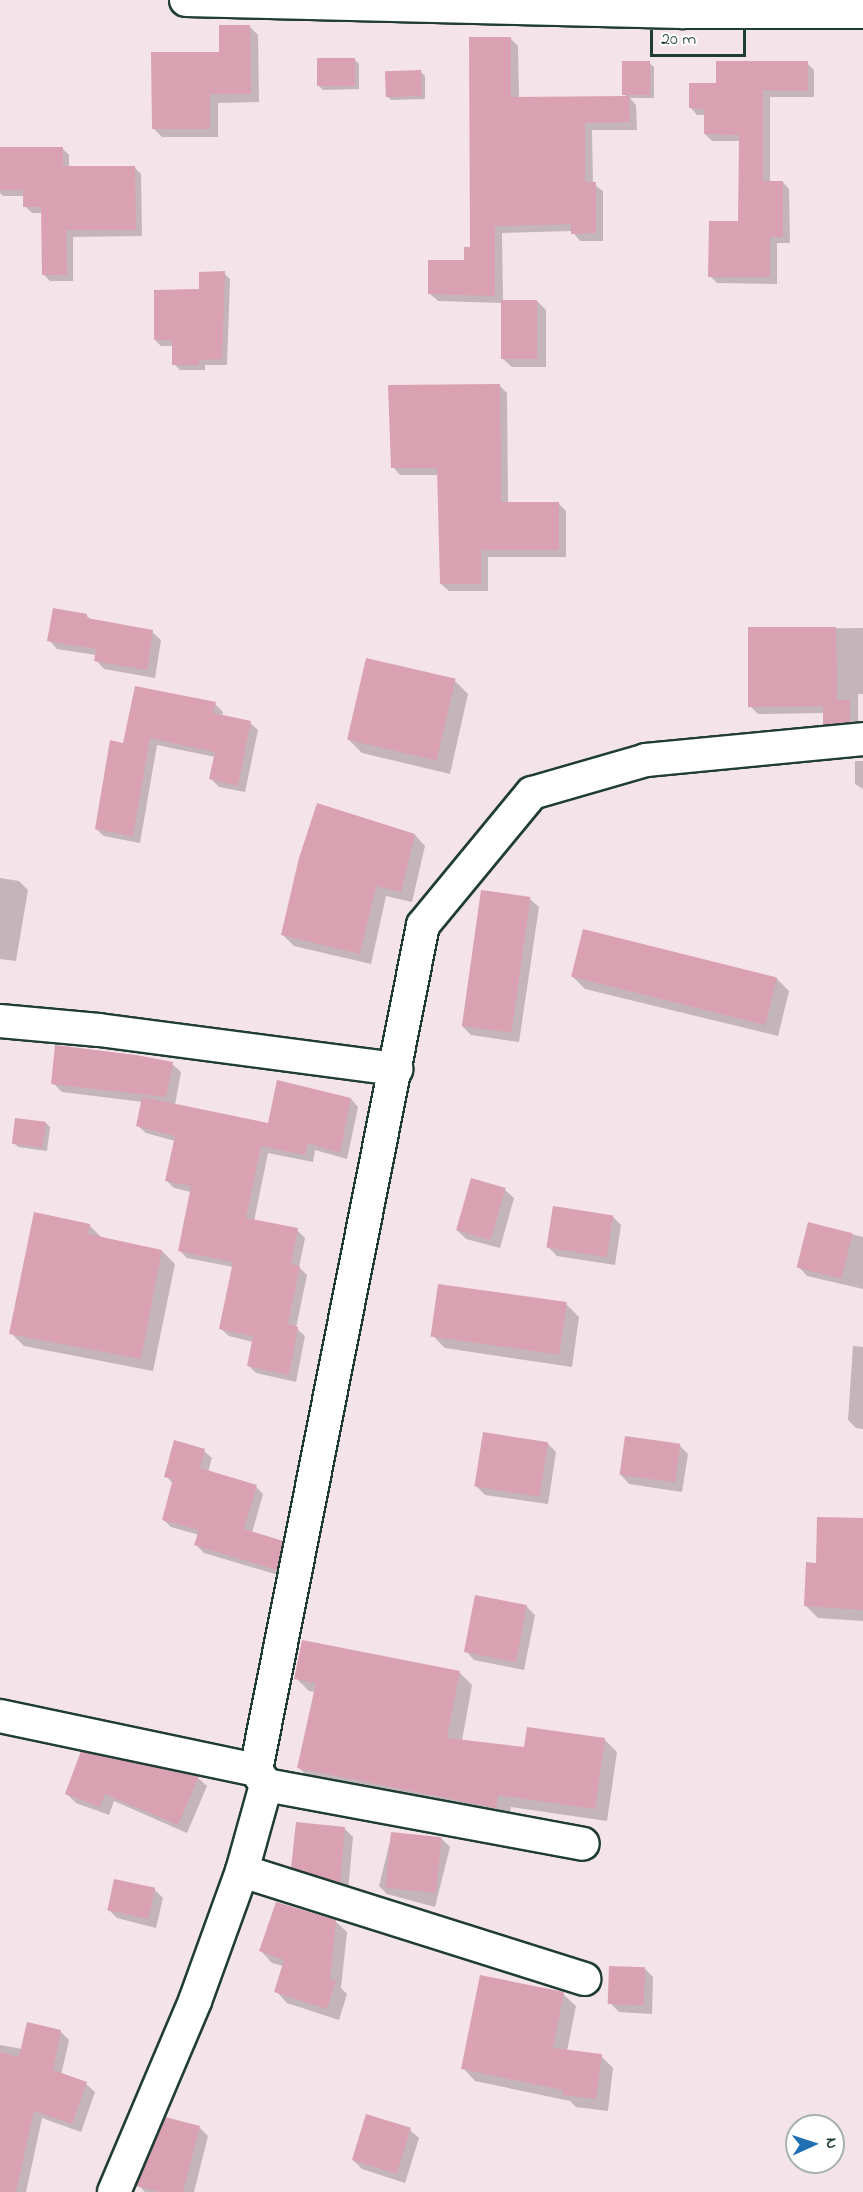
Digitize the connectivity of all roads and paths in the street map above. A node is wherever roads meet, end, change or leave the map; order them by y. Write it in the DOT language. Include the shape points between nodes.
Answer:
graph roads {
  1 [pos="186,0"];
  2 [pos="863,12"];
  3 [pos="863,739"];
  4 [pos="0,1021"];
  5 [pos="396,1069"];
  6 [pos="0,1716"];
  7 [pos="261,1777"];
  8 [pos="583,1845"];
  9 [pos="242,1872"];
  10 [pos="584,1979"];
  11 [pos="114,2192"];
  1 -- 2 [label="street" via="683,12"];
  3 -- 5 [label="street" via="646,760 532,793 423,925"];
  4 -- 5 [label="street"];
  5 -- 7 [label="street"];
  6 -- 7 [label="street"];
  7 -- 8 [label="street"];
  7 -- 9 [label="street"];
  9 -- 10 [label="street"];
  9 -- 11 [label="street" via="195,2001"];
}
